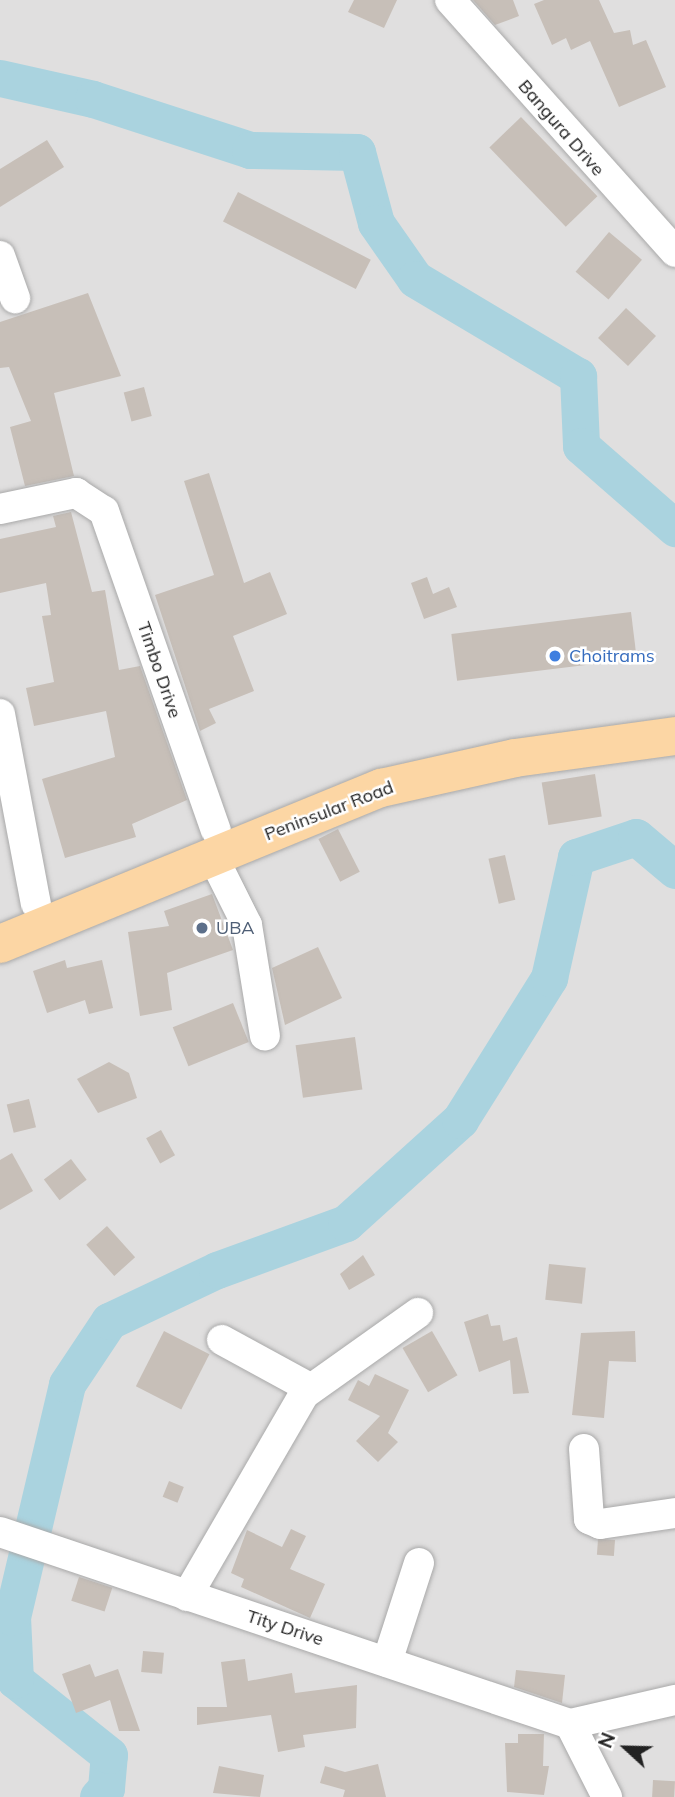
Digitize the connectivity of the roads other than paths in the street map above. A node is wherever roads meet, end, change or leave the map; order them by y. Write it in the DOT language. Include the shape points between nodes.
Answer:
graph roads {
  1 [pos="450,0"];
  2 [pos="675,252"];
  3 [pos="0,257"];
  4 [pos="15,298"];
  5 [pos="0,509"];
  6 [pos="675,712"];
  7 [pos="0,714"];
  8 [pos="675,736"];
  9 [pos="214,843"];
  10 [pos="36,904"];
  11 [pos="0,916"];
  12 [pos="0,944"];
  13 [pos="265,1036"];
  14 [pos="418,1313"];
  15 [pos="222,1340"];
  16 [pos="310,1388"];
  17 [pos="584,1449"];
  18 [pos="675,1513"];
  19 [pos="0,1532"];
  20 [pos="419,1563"];
  21 [pos="187,1596"];
  22 [pos="387,1662"];
  23 [pos="675,1700"];
  24 [pos="570,1724"];
  25 [pos="607,1797"];
  1 -- 2 [label="street, Bangura Drive"];
  3 -- 4 [label="street"];
  5 -- 9 [label="street, Timbo Drive" via="76,493 104,510"];
  6 -- 9 [label="main road, Peninsular Road" via="513,731 385,764"];
  7 -- 10 [label="street"];
  8 -- 9 [label="main road, Peninsular Road" via="515,758 382,788"];
  9 -- 10 [label="main road, Peninsular Road"];
  9 -- 12 [label="main road, Peninsular Road"];
  9 -- 13 [label="street, Timbo Drive" via="247,925"];
  10 -- 11 [label="main road, Peninsular Road"];
  14 -- 16 [label="street"];
  15 -- 16 [label="street"];
  16 -- 21 [label="street"];
  17 -- 18 [label="street" via="589,1519 600,1524"];
  19 -- 21 [label="street, Tity Drive"];
  20 -- 22 [label="street"];
  21 -- 22 [label="street, Tity Drive"];
  22 -- 24 [label="street, Tity Drive"];
  23 -- 24 [label="street"];
  24 -- 25 [label="street"];
}
